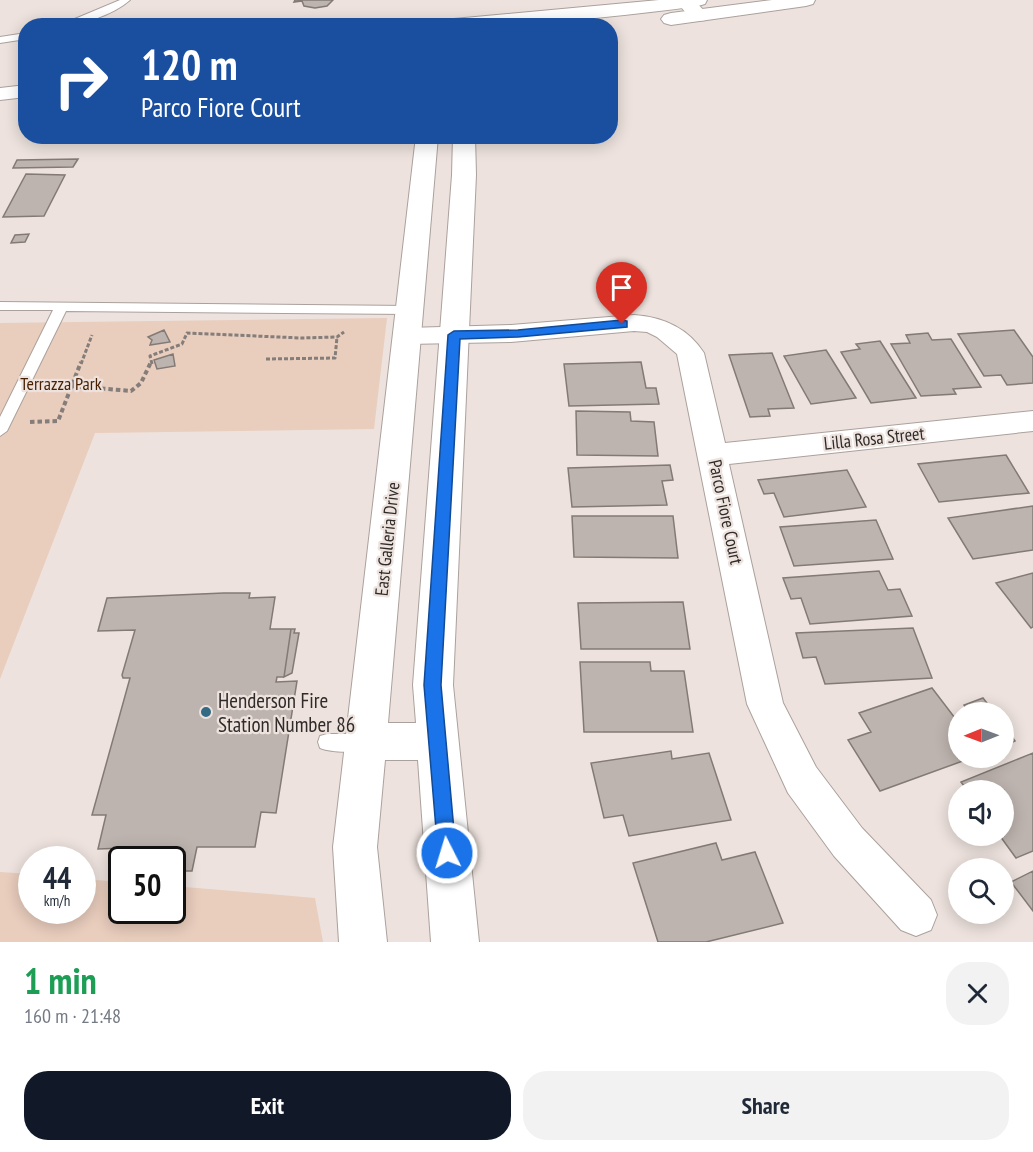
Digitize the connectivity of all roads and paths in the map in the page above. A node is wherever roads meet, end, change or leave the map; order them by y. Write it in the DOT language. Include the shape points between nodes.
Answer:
graph roads {
  1 [pos="126,0"];
  2 [pos="806,0"];
  3 [pos="692,4"];
  4 [pos="84,18"];
  5 [pos="527,18"];
  6 [pos="618,22"];
  7 [pos="18,37"];
  8 [pos="0,40"];
  9 [pos="18,74"];
  10 [pos="0,77"];
  11 [pos="18,92"];
  12 [pos="0,94"];
  13 [pos="426,144"];
  14 [pos="464,144"];
  15 [pos="416,249"];
  16 [pos="459,249"];
  17 [pos="0,306"];
  18 [pos="61,307"];
  19 [pos="409,323"];
  20 [pos="455,323"];
  21 [pos="351,326"];
  22 [pos="92,334"];
  23 [pos="337,337"];
  24 [pos="266,359"];
  25 [pos="71,386"];
  26 [pos="1033,421"];
  27 [pos="23,422"];
  28 [pos="0,431"];
  29 [pos="714,455"];
  30 [pos="395,458"];
  31 [pos="446,458"];
  32 [pos="437,741"];
  33 [pos="347,742"];
  34 [pos="916,915"];
  35 [pos="363,942"];
  36 [pos="455,942"];
  1 -- 4 [label="lane"];
  2 -- 3 [label="main road"];
  3 -- 5 [label="main road"];
  3 -- 6 [label="main road"];
  7 -- 8 [label="lane"];
  9 -- 10 [label="main road"];
  11 -- 12 [label="main road"];
  13 -- 15 [label="main road, East Galleria Drive"];
  14 -- 16 [label="main road"];
  15 -- 16 [label="main road"];
  15 -- 19 [label="main road, East Galleria Drive"];
  16 -- 20 [label="main road"];
  17 -- 18 [label="lane"];
  18 -- 19 [label="lane"];
  18 -- 28 [label="lane"];
  19 -- 20 [label="main road"];
  19 -- 30 [label="main road, East Galleria Drive"];
  20 -- 29 [label="street, Parco Fiore Court" via="518,334 622,324 648,324 665,330 691,353"];
  20 -- 31 [label="main road"];
  21 -- 23 [label="path"];
  22 -- 25 [label="path"];
  23 -- 24 [label="path" via="335,358"];
  23 -- 25 [label="path" via="187,333 182,344 150,356 152,365 131,391"];
  25 -- 27 [label="path" via="58,422"];
  26 -- 29 [label="street, Lilla Rosa Street"];
  29 -- 34 [label="street, Parco Fiore Court" via="765,704 802,780 848,842"];
  30 -- 31 [label="main road"];
  30 -- 33 [label="main road, East Galleria Drive"];
  31 -- 32 [label="main road" via="433,685"];
  32 -- 33 [label="main road"];
  32 -- 36 [label="main road"];
  33 -- 35 [label="main road, East Galleria Drive"];
}
